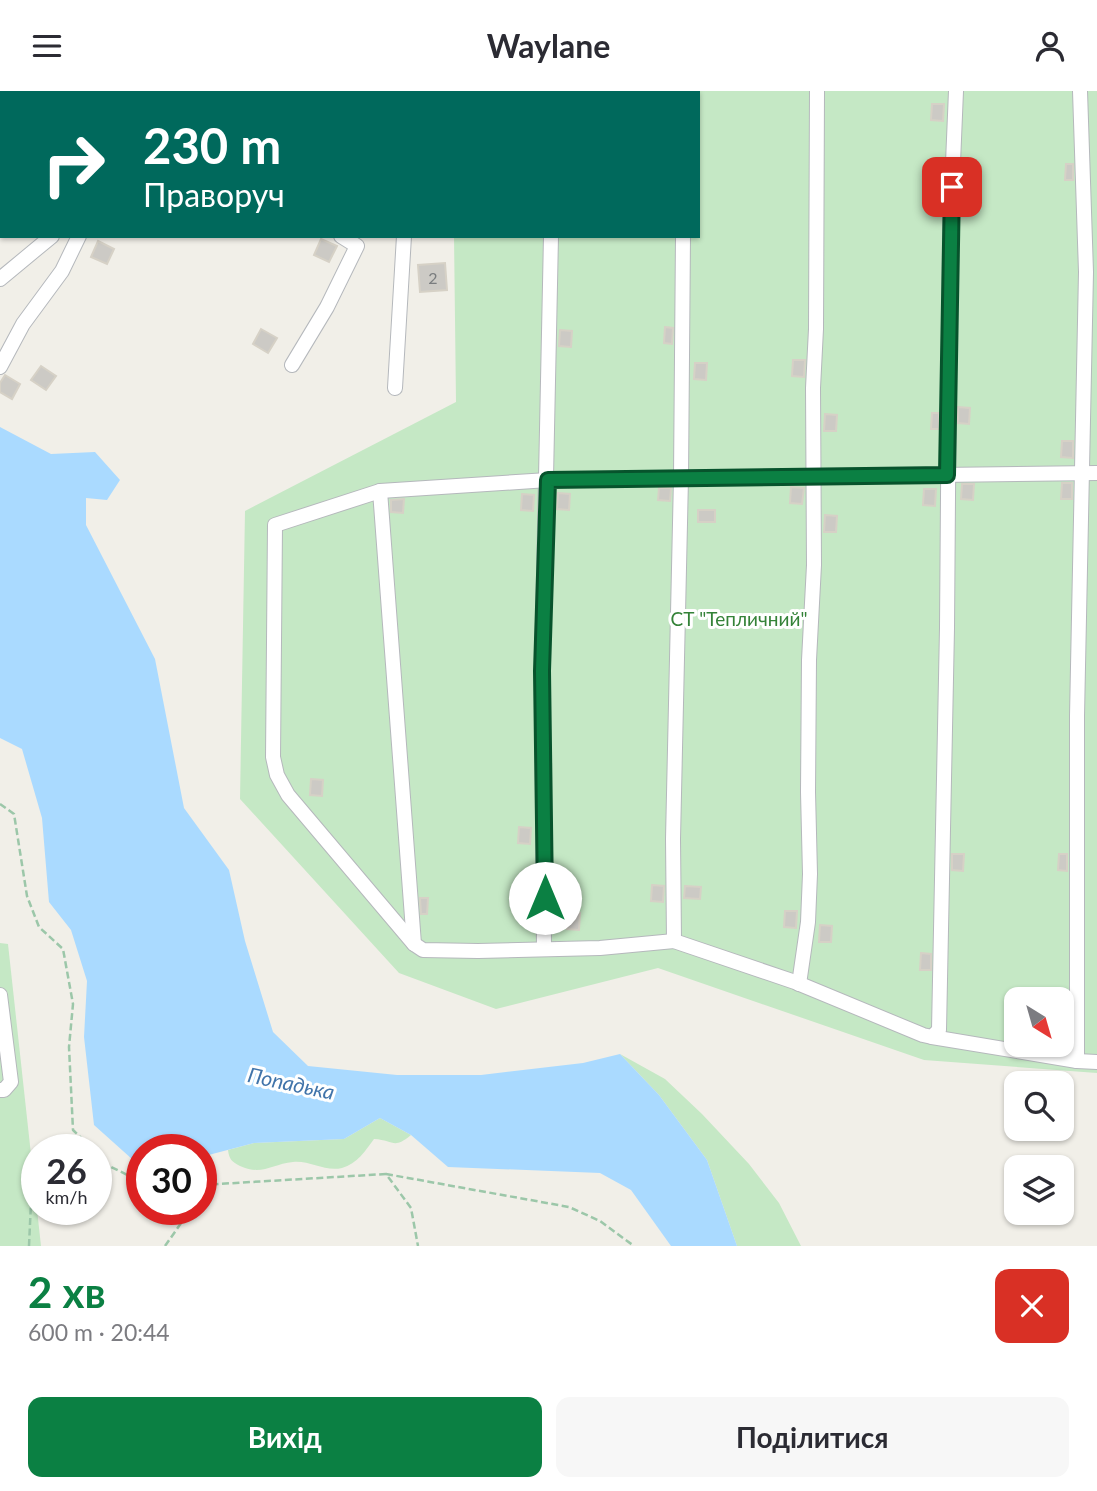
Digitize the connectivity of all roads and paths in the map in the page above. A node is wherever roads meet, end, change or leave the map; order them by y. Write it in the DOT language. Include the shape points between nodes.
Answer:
graph roads {
  1 [pos="817,91"];
  2 [pos="956,91"];
  3 [pos="1080,91"];
  4 [pos="50,238"];
  5 [pos="78,238"];
  6 [pos="344,238"];
  7 [pos="404,238"];
  8 [pos="551,238"];
  9 [pos="683,238"];
  10 [pos="0,279"];
  11 [pos="292,365"];
  12 [pos="0,367"];
  13 [pos="395,388"];
  14 [pos="1080,473"];
  15 [pos="1097,473"];
  16 [pos="947,475"];
  17 [pos="814,477"];
  18 [pos="681,478"];
  19 [pos="548,480"];
  20 [pos="380,491"];
  21 [pos="0,804"];
  22 [pos="674,941"];
  23 [pos="414,944"];
  24 [pos="544,949"];
  25 [pos="799,984"];
  26 [pos="0,995"];
  27 [pos="932,1037"];
  28 [pos="1077,1061"];
  29 [pos="1097,1062"];
  30 [pos="0,1090"];
  31 [pos="76,1134"];
  32 [pos="386,1174"];
  33 [pos="217,1184"];
  34 [pos="30,1225"];
  35 [pos="180,1225"];
  36 [pos="29,1246"];
  37 [pos="165,1246"];
  38 [pos="418,1246"];
  39 [pos="634,1246"];
  1 -- 17 [label="street"];
  2 -- 16 [label="street"];
  3 -- 14 [label="street" via="1086,272"];
  4 -- 10 [label="street"];
  5 -- 12 [label="street"];
  6 -- 11 [label="street" via="357,246"];
  7 -- 13 [label="street"];
  8 -- 19 [label="street"];
  9 -- 18 [label="street"];
  14 -- 15 [label="street"];
  14 -- 16 [label="street"];
  14 -- 28 [label="street"];
  16 -- 17 [label="street"];
  16 -- 27 [label="street" via="939,1030"];
  17 -- 18 [label="street"];
  17 -- 25 [label="street" via="807,792 810,874"];
  18 -- 19 [label="street"];
  18 -- 22 [label="street"];
  19 -- 20 [label="street"];
  19 -- 24 [label="street" via="542,671"];
  20 -- 23 [label="street"];
  20 -- 23 [label="street" via="275,524 273,758 288,795"];
  21 -- 31 [label="path" via="14,814 27,896 39,927 63,949 73,1004 69,1047"];
  22 -- 24 [label="street"];
  22 -- 25 [label="street"];
  23 -- 24 [label="street" via="436,952"];
  25 -- 27 [label="street"];
  26 -- 30 [label="street" via="11,1082"];
  27 -- 28 [label="street"];
  28 -- 29 [label="street"];
  32 -- 33 [label="path"];
  32 -- 38 [label="path" via="411,1208"];
  32 -- 39 [label="path" via="569,1207 600,1221"];
  34 -- 36 [label="path"];
  35 -- 37 [label="path"];
}
